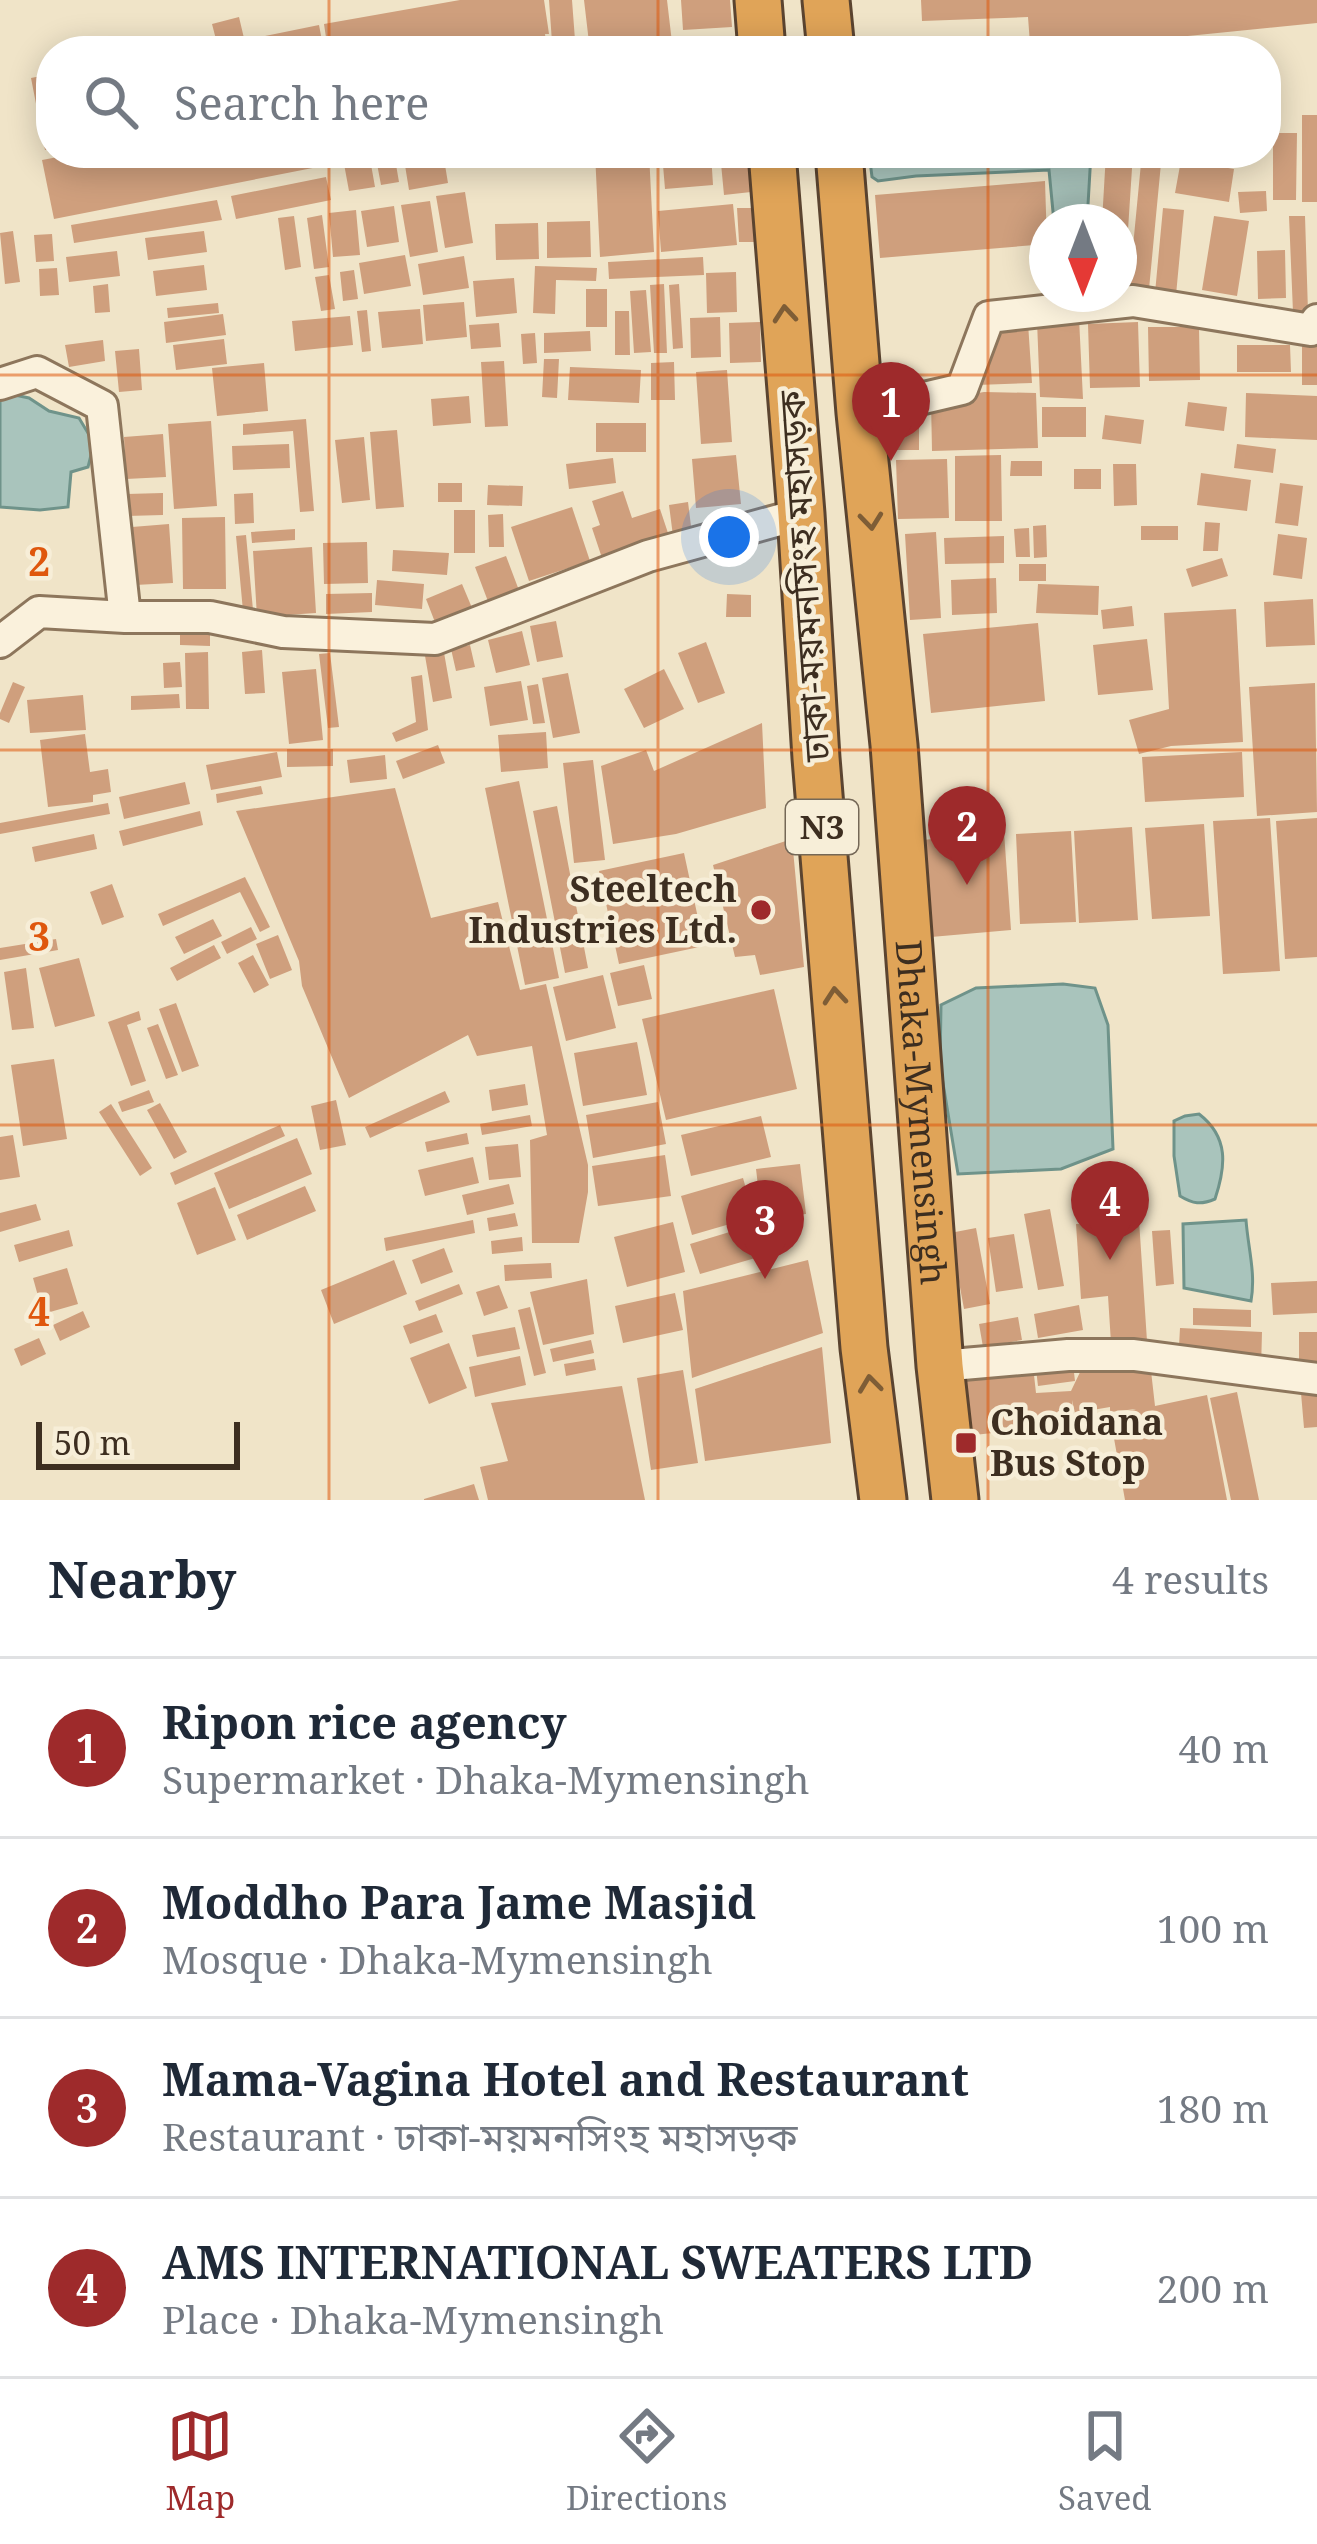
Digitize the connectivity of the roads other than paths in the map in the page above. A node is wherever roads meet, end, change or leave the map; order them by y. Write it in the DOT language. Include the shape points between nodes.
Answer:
graph roads {
  1 [pos="758,0"];
  2 [pos="826,0"];
  3 [pos="761,36"];
  4 [pos="829,36"];
  5 [pos="773,168"];
  6 [pos="840,168"];
  7 [pos="1317,320"];
  8 [pos="0,384"];
  9 [pos="860,413"];
  10 [pos="801,514"];
  11 [pos="125,617"];
  12 [pos="0,642"];
  13 [pos="940,1366"];
  14 [pos="1317,1378"];
  15 [pos="883,1500"];
  16 [pos="955,1500"];
  1 -- 3 [label="highway"];
  2 -- 4 [label="highway"];
  10 -- 5 [label="highway, ঢাকা-ময়মনসিংহ মহাসড়ক / N3, one-way"];
  6 -- 9 [label="highway, Dhaka-Mymensingh / N3"];
  7 -- 9 [label="street" via="1311,330 1133,301 989,317 962,389"];
  8 -- 11 [label="street" via="37,372 102,406"];
  9 -- 13 [label="highway, Dhaka-Mymensingh / N3, one-way" via="894,745"];
  10 -- 11 [label="street" via="648,556 435,639 283,632 210,617"];
  15 -- 10 [label="highway, ঢাকা-ময়মনসিংহ মহাসড়ক / N3, one-way" via="864,1348"];
  11 -- 12 [label="street" via="39,613"];
  13 -- 14 [label="street" via="1134,1355"];
  13 -- 16 [label="highway, Dhaka-Mymensingh / N3"];
}
